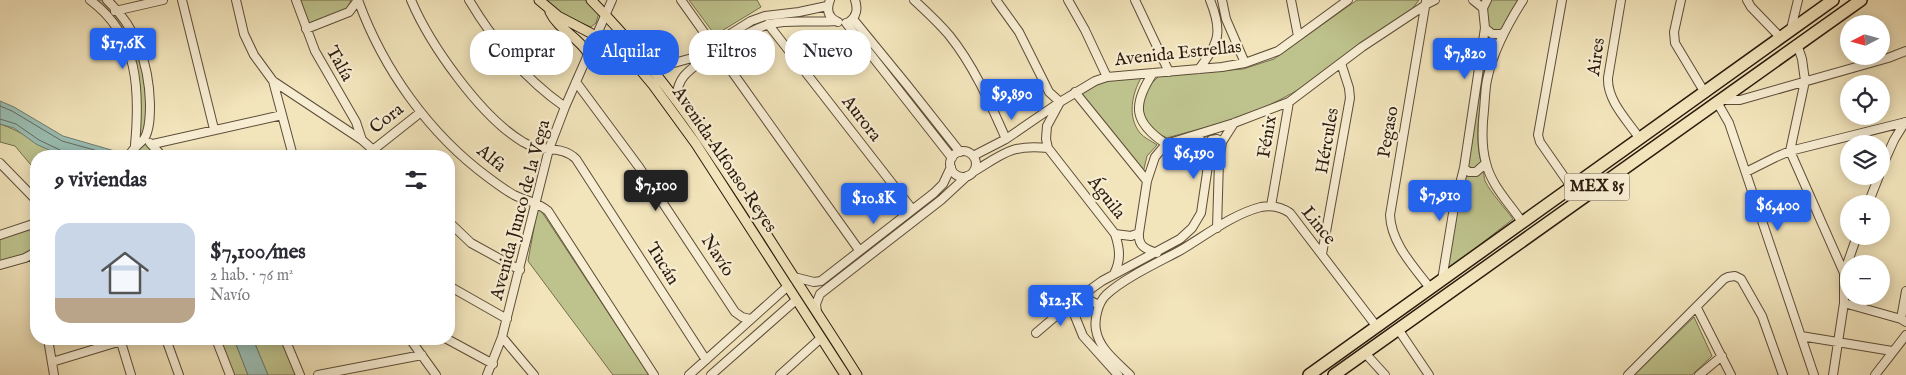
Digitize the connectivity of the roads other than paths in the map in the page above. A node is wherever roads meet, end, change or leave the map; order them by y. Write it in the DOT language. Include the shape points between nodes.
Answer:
graph roads {
  1 [pos="90,0"];
  2 [pos="107,0"];
  3 [pos="163,0"];
  4 [pos="182,0"];
  5 [pos="236,0"];
  6 [pos="296,0"];
  7 [pos="358,0"];
  8 [pos="411,0"];
  9 [pos="469,0"];
  10 [pos="539,0"];
  11 [pos="592,0"];
  12 [pos="613,0"];
  13 [pos="681,0"];
  14 [pos="855,0"];
  15 [pos="914,0"];
  16 [pos="996,0"];
  17 [pos="1068,0"];
  18 [pos="1135,0"];
  19 [pos="1210,0"];
  20 [pos="1222,0"];
  21 [pos="1291,0"];
  22 [pos="1348,0"];
  23 [pos="1435,0"];
  24 [pos="1473,0"];
  25 [pos="1523,0"];
  26 [pos="1562,0"];
  27 [pos="1621,0"];
  28 [pos="1681,0"];
  29 [pos="1747,0"];
  30 [pos="1798,0"];
  31 [pos="1833,0"];
  32 [pos="1861,0"];
  33 [pos="1426,2"];
  34 [pos="828,3"];
  35 [pos="1485,4"];
  36 [pos="548,9"];
  37 [pos="118,10"];
  38 [pos="106,14"];
  39 [pos="605,14"];
  40 [pos="849,21"];
  41 [pos="835,22"];
  42 [pos="768,24"];
  43 [pos="1485,28"];
  44 [pos="306,29"];
  45 [pos="1791,29"];
  46 [pos="587,30"];
  47 [pos="598,30"];
  48 [pos="619,30"];
  49 [pos="702,30"];
  50 [pos="739,30"];
  51 [pos="755,30"];
  52 [pos="1505,31"];
  53 [pos="1298,36"];
  54 [pos="1780,37"];
  55 [pos="1797,44"];
  56 [pos="583,45"];
  57 [pos="1906,50"];
  58 [pos="1245,63"];
  59 [pos="1341,64"];
  60 [pos="583,65"];
  61 [pos="1199,70"];
  62 [pos="689,72"];
  63 [pos="1168,72"];
  64 [pos="1153,73"];
  65 [pos="645,75"];
  66 [pos="659,75"];
  67 [pos="734,75"];
  68 [pos="1107,77"];
  69 [pos="273,81"];
  70 [pos="1806,81"];
  71 [pos="576,82"];
  72 [pos="1075,92"];
  73 [pos="1705,93"];
  74 [pos="676,97"];
  75 [pos="1718,101"];
  76 [pos="1060,102"];
  77 [pos="1289,102"];
  78 [pos="565,107"];
  79 [pos="421,112"];
  80 [pos="282,115"];
  81 [pos="1905,122"];
  82 [pos="1234,123"];
  83 [pos="214,129"];
  84 [pos="140,136"];
  85 [pos="1193,136"];
  86 [pos="1006,139"];
  87 [pos="1640,139"];
  88 [pos="362,140"];
  89 [pos="1222,142"];
  90 [pos="153,144"];
  91 [pos="1166,144"];
  92 [pos="1208,145"];
  93 [pos="1048,148"];
  94 [pos="549,149"];
  95 [pos="1890,149"];
  96 [pos="133,150"];
  97 [pos="158,150"];
  98 [pos="291,150"];
  99 [pos="373,150"];
  100 [pos="960,152"];
  101 [pos="1790,152"];
  102 [pos="973,156"];
  103 [pos="952,158"];
  104 [pos="0,163"];
  105 [pos="1486,163"];
  106 [pos="951,167"];
  107 [pos="1464,168"];
  108 [pos="1746,172"];
  109 [pos="970,174"];
  110 [pos="1147,182"];
  111 [pos="1572,188"];
  112 [pos="30,194"];
  113 [pos="1202,199"];
  114 [pos="1218,199"];
  115 [pos="535,202"];
  116 [pos="1271,206"];
  117 [pos="912,209"];
  118 [pos="1196,222"];
  119 [pos="1522,222"];
  120 [pos="30,225"];
  121 [pos="455,228"];
  122 [pos="1218,228"];
  123 [pos="1139,233"];
  124 [pos="1210,233"];
  125 [pos="1115,234"];
  126 [pos="0,235"];
  127 [pos="859,250"];
  128 [pos="1156,253"];
  129 [pos="1322,254"];
  130 [pos="30,256"];
  131 [pos="0,264"];
  132 [pos="1840,268"];
  133 [pos="520,270"];
  134 [pos="1114,274"];
  135 [pos="794,277"];
  136 [pos="1442,280"];
  137 [pos="788,286"];
  138 [pos="1430,288"];
  139 [pos="455,289"];
  140 [pos="1906,291"];
  141 [pos="1081,296"];
  142 [pos="796,300"];
  143 [pos="1070,304"];
  144 [pos="1099,305"];
  145 [pos="1844,305"];
  146 [pos="1851,305"];
  147 [pos="764,308"];
  148 [pos="1698,308"];
  149 [pos="817,312"];
  150 [pos="507,319"];
  151 [pos="750,319"];
  152 [pos="773,320"];
  153 [pos="1903,321"];
  154 [pos="1377,326"];
  155 [pos="1096,329"];
  156 [pos="1398,329"];
  157 [pos="1036,333"];
  158 [pos="1906,335"];
  159 [pos="1083,336"];
  160 [pos="1800,336"];
  161 [pos="502,337"];
  162 [pos="821,338"];
  163 [pos="1838,340"];
  164 [pos="455,343"];
  165 [pos="49,345"];
  166 [pos="104,345"];
  167 [pos="124,345"];
  168 [pos="168,345"];
  169 [pos="218,345"];
  170 [pos="287,345"];
  171 [pos="414,345"];
  172 [pos="1892,351"];
  173 [pos="1365,353"];
  174 [pos="422,355"];
  175 [pos="1722,356"];
  176 [pos="706,360"];
  177 [pos="52,362"];
  178 [pos="493,364"];
  179 [pos="54,375"];
  180 [pos="131,375"];
  181 [pos="179,375"];
  182 [pos="230,375"];
  183 [pos="300,375"];
  184 [pos="318,375"];
  185 [pos="436,375"];
  186 [pos="488,375"];
  187 [pos="534,375"];
  188 [pos="654,375"];
  189 [pos="689,375"];
  190 [pos="711,375"];
  191 [pos="780,375"];
  192 [pos="844,375"];
  193 [pos="857,375"];
  194 [pos="1118,375"];
  195 [pos="1130,375"];
  196 [pos="1309,375"];
  197 [pos="1334,375"];
  198 [pos="1385,375"];
  199 [pos="1429,375"];
  200 [pos="1628,375"];
  201 [pos="1699,375"];
  202 [pos="1731,375"];
  203 [pos="1783,375"];
  204 [pos="1814,375"];
  205 [pos="1833,375"];
  206 [pos="1875,375"];
  1 -- 38 [label="street"];
  2 -- 37 [label="street"];
  3 -- 37 [label="street"];
  4 -- 83 [label="street"];
  5 -- 69 [label="street" via="244,34 254,55"];
  6 -- 44 [label="street, Talía"];
  7 -- 44 [label="street" via="349,12"];
  7 -- 79 [label="street, Alfa" via="377,45"];
  8 -- 94 [label="street, Tucán" via="445,60 483,106 522,142"];
  9 -- 78 [label="street" via="515,64"];
  10 -- 36 [label="main road, Avenida Alfonso Reyes"];
  11 -- 39 [label="main road, Avenida Alfonso Reyes"];
  12 -- 39 [label="street, Avenida Junco de la Vega"];
  13 -- 49 [label="street"];
  14 -- 40 [label="street" via="857,13"];
  15 -- 86 [label="street" via="935,19 961,51"];
  16 -- 76 [label="street" via="1022,37 1049,92"];
  17 -- 68 [label="street"];
  18 -- 63 [label="street"];
  19 -- 61 [label="street" via="1218,36 1211,54"];
  20 -- 58 [label="street" via="1226,19"];
  21 -- 53 [label="street"];
  22 -- 53 [label="street, Avenida Estrellas"];
  23 -- 33 [label="street"];
  24 -- 35 [label="street"];
  25 -- 52 [label="street"];
  26 -- 111 [label="street" via="1538,135"];
  27 -- 87 [label="street, Aires" via="1608,88"];
  28 -- 73 [label="street" via="1675,42"];
  29 -- 54 [label="street"];
  30 -- 45 [label="street"];
  31 -- 45 [label="highway, MEX 85"];
  32 -- 55 [label="highway, MEX 85"];
  33 -- 59 [label="street"];
  33 -- 138 [label="street, Pegaso" via="1390,224 1395,238"];
  34 -- 41 [label="street" via="830,18"];
  34 -- 50 [label="street" via="798,12 765,16"];
  35 -- 43 [label="street"];
  36 -- 46 [label="main road, Avenida Alfonso Reyes"];
  36 -- 56 [label="main road" via="554,20"];
  37 -- 38 [label="street"];
  37 -- 84 [label="street" via="141,49 147,73 150,114"];
  38 -- 84 [label="street" via="118,30 136,73"];
  39 -- 47 [label="street, Avenida Junco de la Vega"];
  39 -- 48 [label="main road, Avenida Alfonso Reyes"];
  40 -- 41 [label="street"];
  40 -- 100 [label="street" via="907,84"];
  40 -- 103 [label="street"];
  41 -- 42 [label="street"];
  42 -- 51 [label="street"];
  42 -- 117 [label="street, Aurora"];
  43 -- 52 [label="street" via="1492,34"];
  43 -- 107 [label="street"];
  44 -- 88 [label="street, Talía" via="356,122"];
  45 -- 54 [label="highway, MEX 85"];
  52 -- 105 [label="street" via="1487,80 1482,132"];
  53 -- 58 [label="street, Avenida Estrellas" via="1278,51"];
  54 -- 73 [label="highway, MEX 85"];
  55 -- 70 [label="street"];
  55 -- 75 [label="highway, MEX 85"];
  57 -- 70 [label="street"];
  58 -- 61 [label="street, Avenida Estrellas"];
  59 -- 77 [label="street"];
  59 -- 129 [label="street, Hércules" via="1350,98"];
  60 -- 71 [label="street, Avenida Junco de la Vega"];
  61 -- 63 [label="street, Avenida Estrellas"];
  62 -- 74 [label="street" via="677,89"];
  63 -- 64 [label="street, Avenida Estrellas"];
  64 -- 68 [label="street, Avenida Estrellas"];
  64 -- 91 [label="street" via="1140,94 1138,110 1148,130"];
  65 -- 137 [label="main road, Avenida Alfonso Reyes" via="696,144"];
  66 -- 74 [label="main road, Avenida Alfonso Reyes"];
  67 -- 127 [label="street"];
  68 -- 72 [label="street, Avenida Estrellas"];
  69 -- 80 [label="street"];
  69 -- 88 [label="street"];
  70 -- 75 [label="street" via="1740,100"];
  70 -- 101 [label="street"];
  71 -- 78 [label="street, Avenida Junco de la Vega"];
  71 -- 151 [label="street, Navío" via="639,167 735,312"];
  72 -- 76 [label="street, Avenida Estrellas"];
  72 -- 110 [label="street"];
  73 -- 87 [label="highway, MEX 85"];
  74 -- 135 [label="main road, Avenida Alfonso Reyes"];
  75 -- 108 [label="street"];
  75 -- 156 [label="highway, MEX 85"];
  76 -- 86 [label="street, Avenida Estrellas"];
  76 -- 93 [label="street, Avenida Estrellas" via="1048,126"];
  77 -- 82 [label="street"];
  77 -- 116 [label="street, Fénix"];
  78 -- 94 [label="street, Avenida Junco de la Vega"];
  79 -- 99 [label="street, Cora"];
  79 -- 115 [label="street, Alfa" via="487,176 514,194"];
  80 -- 83 [label="street"];
  80 -- 98 [label="street"];
  81 -- 95 [label="street"];
  81 -- 101 [label="street"];
  82 -- 85 [label="street"];
  82 -- 89 [label="street"];
  83 -- 90 [label="street"];
  84 -- 90 [label="street"];
  84 -- 96 [label="street"];
  85 -- 91 [label="street"];
  85 -- 92 [label="street"];
  86 -- 102 [label="street, Avenida Estrellas"];
  87 -- 111 [label="highway, MEX 85"];
  88 -- 99 [label="street"];
  89 -- 92 [label="street" via="1212,140"];
  89 -- 114 [label="street"];
  90 -- 97 [label="street"];
  91 -- 110 [label="street" via="1155,157"];
  92 -- 113 [label="street" via="1209,160"];
  93 -- 109 [label="street" via="1013,149"];
  93 -- 125 [label="street, Águila"];
  94 -- 115 [label="street, Avenida Junco de la Vega"];
  94 -- 176 [label="street, Tucán" via="563,150 576,159"];
  100 -- 102 [label="street"];
  100 -- 103 [label="street"];
  101 -- 108 [label="street"];
  101 -- 132 [label="street"];
  102 -- 109 [label="street" via="976,167"];
  103 -- 106 [label="street"];
  104 -- 112 [label="street"];
  105 -- 107 [label="street" via="1476,172"];
  105 -- 119 [label="street"];
  106 -- 109 [label="street" via="960,176"];
  106 -- 117 [label="street" via="939,189"];
  107 -- 136 [label="street"];
  108 -- 160 [label="street"];
  109 -- 149 [label="street" via="820,294"];
  110 -- 123 [label="street"];
  111 -- 119 [label="highway, MEX 85"];
  113 -- 114 [label="street" via="1212,195"];
  113 -- 118 [label="street" via="1201,213"];
  114 -- 122 [label="street"];
  115 -- 133 [label="street, Avenida Junco de la Vega"];
  115 -- 188 [label="street, Alfa" via="548,212"];
  116 -- 122 [label="street" via="1253,210"];
  116 -- 129 [label="street, Lince" via="1290,213"];
  117 -- 127 [label="street"];
  118 -- 124 [label="street"];
  118 -- 128 [label="street" via="1180,239"];
  119 -- 136 [label="highway, MEX 85"];
  120 -- 126 [label="street"];
  121 -- 133 [label="street" via="471,243"];
  122 -- 124 [label="street"];
  123 -- 125 [label="street" via="1131,236"];
  123 -- 128 [label="street" via="1139,241 1144,248"];
  124 -- 144 [label="street" via="1118,286"];
  125 -- 134 [label="street, Águila" via="1120,258"];
  127 -- 135 [label="street" via="821,281"];
  128 -- 134 [label="street"];
  129 -- 154 [label="street, Lince"];
  130 -- 131 [label="street"];
  133 -- 150 [label="street, Avenida Junco de la Vega"];
  134 -- 141 [label="street"];
  135 -- 149 [label="main road, Avenida Alfonso Reyes"];
  136 -- 138 [label="highway, MEX 85"];
  137 -- 142 [label="main road, Avenida Alfonso Reyes"];
  137 -- 147 [label="street"];
  138 -- 154 [label="highway, MEX 85"];
  139 -- 150 [label="street"];
  140 -- 153 [label="street"];
  141 -- 143 [label="street"];
  141 -- 144 [label="street"];
  142 -- 152 [label="street"];
  142 -- 162 [label="main road, Avenida Alfonso Reyes"];
  143 -- 157 [label="street"];
  143 -- 159 [label="street"];
  144 -- 155 [label="street"];
  145 -- 163 [label="street"];
  146 -- 153 [label="street"];
  147 -- 151 [label="street"];
  147 -- 152 [label="street" via="771,311"];
  148 -- 175 [label="street"];
  148 -- 200 [label="street"];
  148 -- 203 [label="street" via="1728,277 1741,279 1762,316"];
  149 -- 193 [label="main road, Avenida Alfonso Reyes"];
  150 -- 161 [label="street, Avenida Junco de la Vega"];
  151 -- 176 [label="street"];
  152 -- 190 [label="street"];
  154 -- 196 [label="highway, MEX 85"];
  155 -- 159 [label="street"];
  155 -- 195 [label="street" via="1102,346"];
  156 -- 173 [label="highway, MEX 85"];
  156 -- 199 [label="street"];
  158 -- 172 [label="street"];
  159 -- 194 [label="street"];
  160 -- 163 [label="street"];
  160 -- 204 [label="street"];
  161 -- 178 [label="street, Avenida Junco de la Vega"];
  161 -- 187 [label="street"];
  162 -- 191 [label="street"];
  162 -- 192 [label="main road, Avenida Alfonso Reyes"];
  163 -- 172 [label="street"];
  163 -- 205 [label="street"];
  164 -- 178 [label="street"];
  165 -- 177 [label="street"];
  166 -- 177 [label="street"];
  167 -- 180 [label="street"];
  168 -- 181 [label="street"];
  169 -- 182 [label="street"];
  170 -- 183 [label="street"];
  171 -- 174 [label="street"];
  172 -- 206 [label="street"];
  173 -- 197 [label="highway, MEX 85"];
  173 -- 198 [label="street"];
  174 -- 184 [label="street"];
  174 -- 185 [label="street"];
  175 -- 201 [label="street"];
  175 -- 202 [label="street"];
  176 -- 189 [label="street"];
  177 -- 179 [label="street"];
  178 -- 186 [label="street, Avenida Junco de la Vega"];
}
